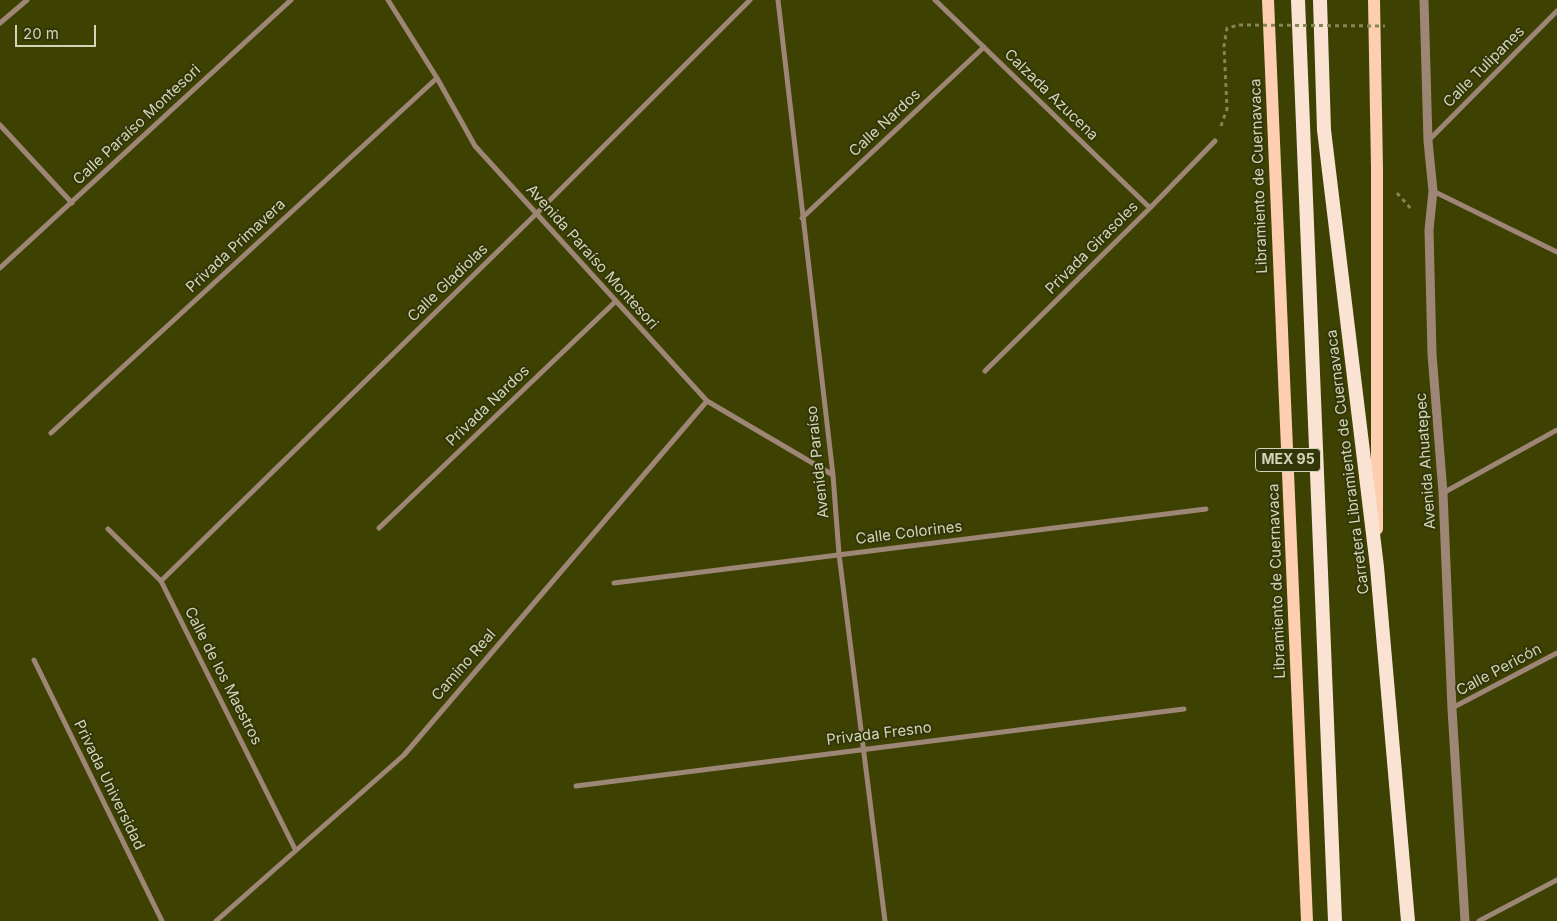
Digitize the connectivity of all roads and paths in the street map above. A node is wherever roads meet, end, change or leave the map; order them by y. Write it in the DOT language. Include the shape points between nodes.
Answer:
graph roads {
  1 [pos="26,0"];
  2 [pos="291,0"];
  3 [pos="388,0"];
  4 [pos="750,0"];
  5 [pos="778,0"];
  6 [pos="935,0"];
  7 [pos="1268,0"];
  8 [pos="1298,0"];
  9 [pos="1320,0"];
  10 [pos="1374,0"];
  11 [pos="1424,0"];
  12 [pos="1557,11"];
  13 [pos="0,23"];
  14 [pos="1385,26"];
  15 [pos="984,47"];
  16 [pos="437,78"];
  17 [pos="0,125"];
  18 [pos="1215,141"];
  19 [pos="1428,141"];
  20 [pos="1433,191"];
  21 [pos="72,203"];
  22 [pos="1150,208"];
  23 [pos="536,214"];
  24 [pos="802,218"];
  25 [pos="1557,252"];
  26 [pos="0,268"];
  27 [pos="616,301"];
  28 [pos="985,372"];
  29 [pos="707,401"];
  30 [pos="1557,430"];
  31 [pos="52,433"];
  32 [pos="833,475"];
  33 [pos="1443,493"];
  34 [pos="1206,509"];
  35 [pos="378,528"];
  36 [pos="108,529"];
  37 [pos="839,554"];
  38 [pos="1378,567"];
  39 [pos="161,581"];
  40 [pos="614,583"];
  41 [pos="1557,653"];
  42 [pos="34,660"];
  43 [pos="1452,709"];
  44 [pos="1184,710"];
  45 [pos="864,748"];
  46 [pos="576,786"];
  47 [pos="295,849"];
  48 [pos="1557,880"];
  49 [pos="162,921"];
  50 [pos="216,921"];
  51 [pos="885,921"];
  52 [pos="1307,921"];
  53 [pos="1335,921"];
  54 [pos="1408,921"];
  55 [pos="1465,921"];
  56 [pos="1479,921"];
  1 -- 13 [label="street"];
  2 -- 21 [label="street, Calle Paraíso Montesori"];
  3 -- 16 [label="street, Avenida Paraíso Montesori"];
  4 -- 23 [label="street, Calle Gladiolas"];
  5 -- 24 [label="street, Avenida Paraíso"];
  6 -- 15 [label="street, Calzada Azucena"];
  7 -- 52 [label="main road, Libramiento de Cuernavaca / MEX 95"];
  8 -- 53 [label="highway, Carretera Libramiento de Cuernavaca / MEX 95"];
  9 -- 38 [label="highway, Carretera Libramiento de Cuernavaca" via="1324,130"];
  10 -- 38 [label="main road"];
  11 -- 19 [label="street, Avenida Ahuatepec"];
  12 -- 19 [label="street, Calle Tulipanes"];
  14 -- 18 [label="path, bridge" via="1228,28 1224,46 1228,109"];
  15 -- 22 [label="street, Calzada Azucena"];
  15 -- 24 [label="street, Calle Nardos"];
  16 -- 23 [label="street, Avenida Paraíso Montesori" via="475,146"];
  16 -- 31 [label="street, Privada Primavera"];
  17 -- 21 [label="street"];
  18 -- 22 [label="street, Privada Girasoles"];
  19 -- 20 [label="street, Avenida Ahuatepec"];
  20 -- 25 [label="street"];
  20 -- 33 [label="street, Avenida Ahuatepec" via="1429,230 1432,354"];
  21 -- 26 [label="street, Calle Paraíso Montesori"];
  22 -- 28 [label="street, Privada Girasoles"];
  23 -- 27 [label="street, Avenida Paraíso Montesori"];
  23 -- 39 [label="street, Calle Gladiolas"];
  24 -- 32 [label="street, Avenida Paraíso"];
  27 -- 29 [label="street, Avenida Paraíso Montesori"];
  27 -- 35 [label="street, Privada Nardos"];
  29 -- 32 [label="street, Avenida Paraíso Montesori"];
  29 -- 47 [label="street, Camino Real" via="404,755"];
  30 -- 33 [label="street"];
  32 -- 37 [label="street, Avenida Paraíso"];
  33 -- 43 [label="street, Avenida Ahuatepec"];
  34 -- 37 [label="street, Calle Colorines"];
  36 -- 39 [label="street, Calle de los Maestros"];
  37 -- 40 [label="street, Calle Colorines"];
  37 -- 45 [label="street, Avenida Paraíso"];
  38 -- 54 [label="highway, Carretera Libramiento de Cuernavaca"];
  39 -- 47 [label="street, Calle de los Maestros"];
  41 -- 43 [label="street, Calle Pericón"];
  42 -- 49 [label="street, Privada Universidad"];
  43 -- 55 [label="street, Avenida Ahuatepec"];
  44 -- 45 [label="street, Privada Fresno"];
  45 -- 46 [label="street, Privada Fresno"];
  45 -- 51 [label="street, Avenida Paraíso"];
  47 -- 50 [label="street, Camino Real"];
  48 -- 56 [label="street"];
}
